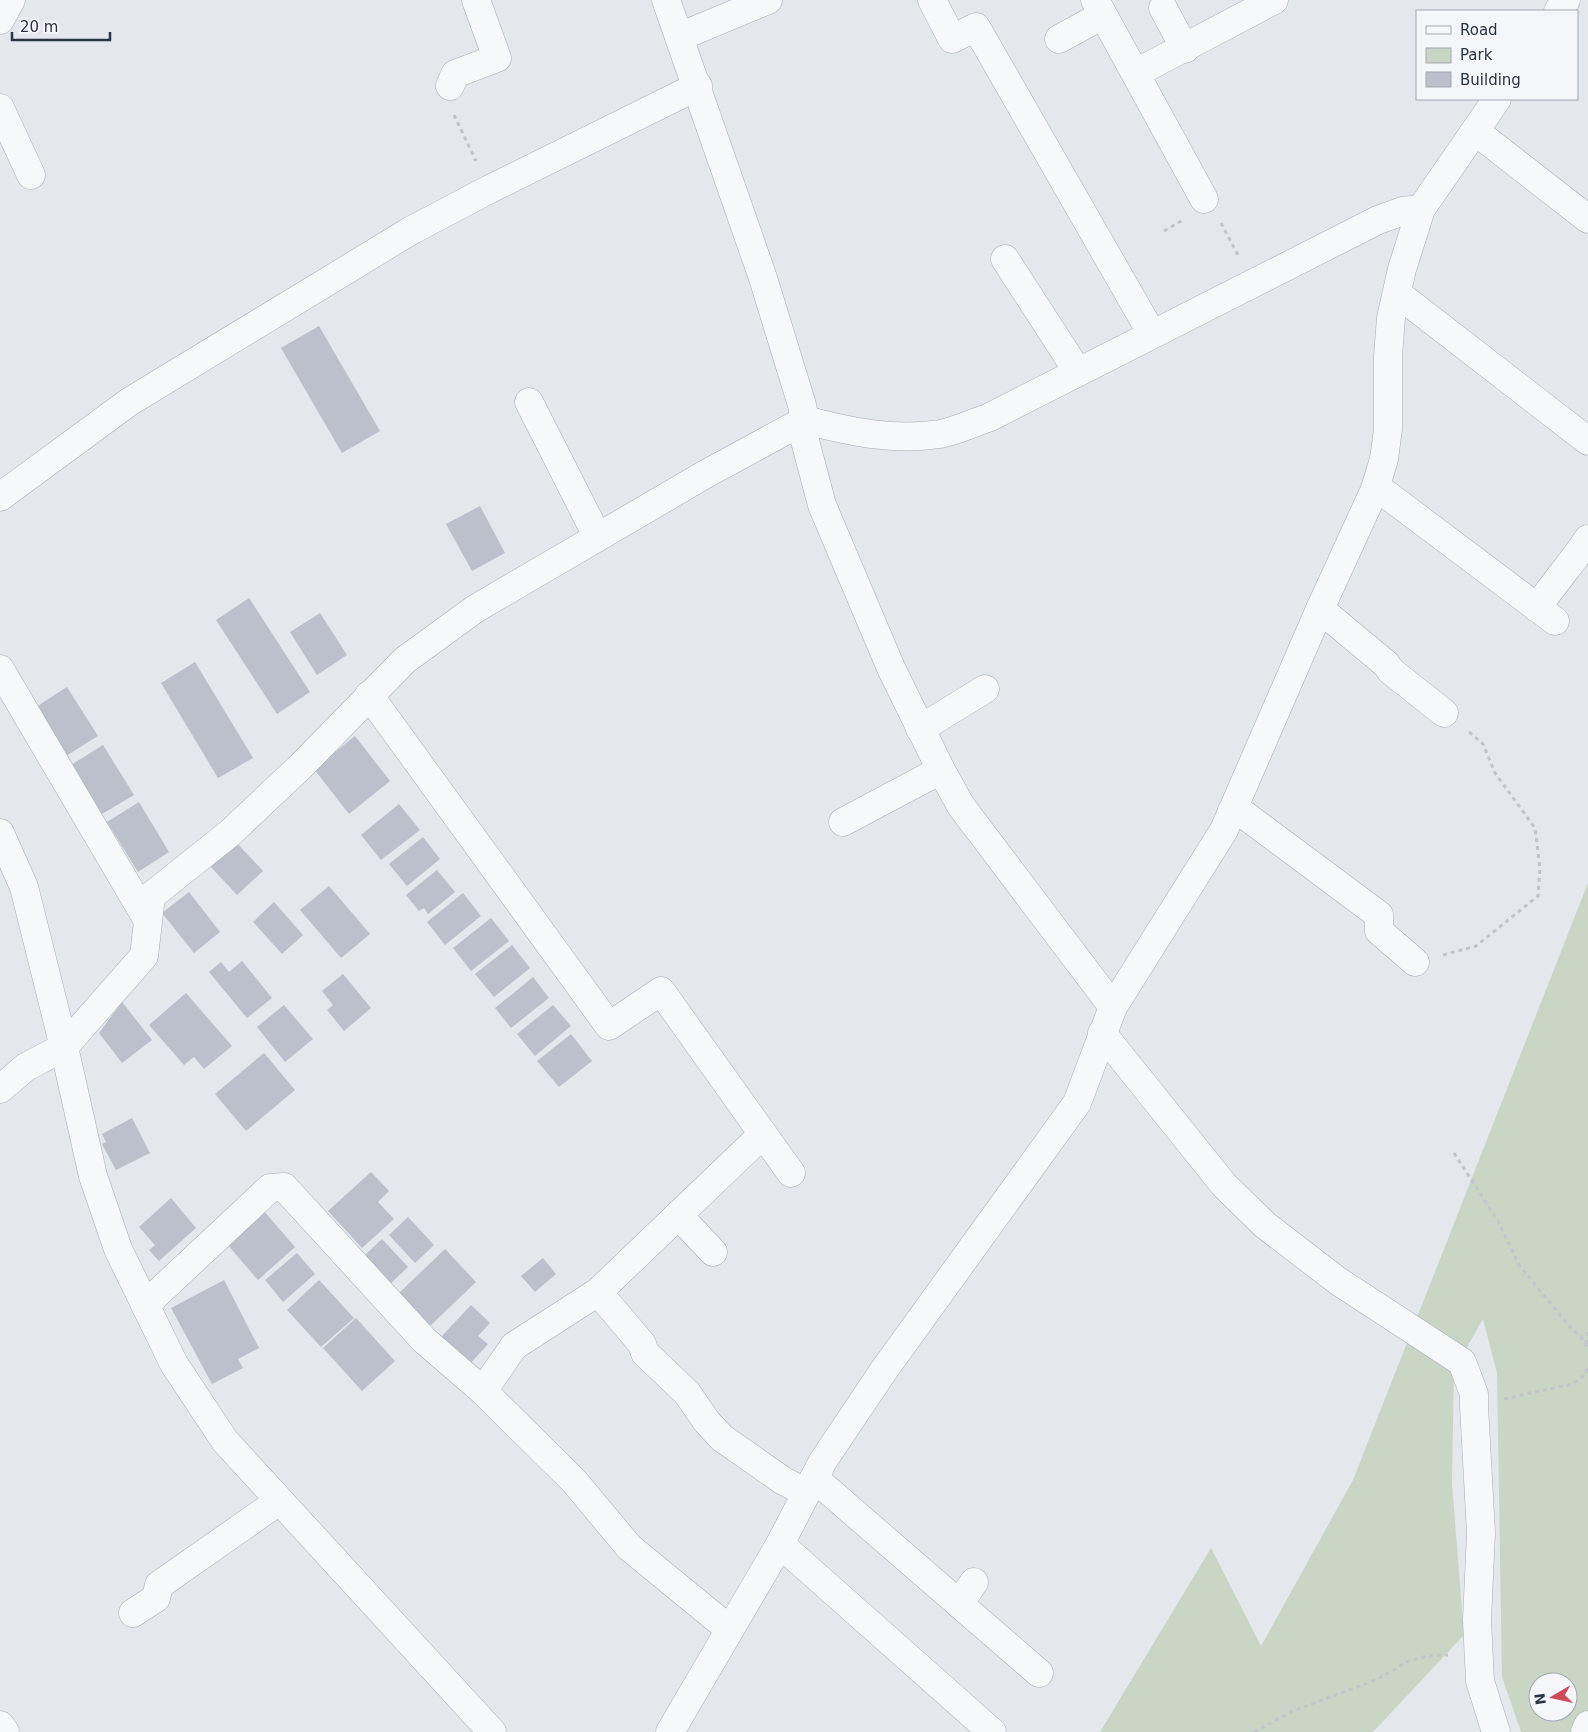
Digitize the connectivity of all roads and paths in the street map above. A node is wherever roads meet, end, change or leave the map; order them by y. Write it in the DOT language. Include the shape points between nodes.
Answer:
graph roads {
  1 [pos="476,0"];
  2 [pos="666,0"];
  3 [pos="768,0"];
  4 [pos="932,0"];
  5 [pos="1274,0"];
  6 [pos="1099,8"];
  7 [pos="1163,8"];
  8 [pos="680,37"];
  9 [pos="1060,39"];
  10 [pos="1185,49"];
  11 [pos="1136,73"];
  12 [pos="450,86"];
  13 [pos="698,86"];
  14 [pos="1496,100"];
  15 [pos="0,108"];
  16 [pos="1476,130"];
  17 [pos="30,175"];
  18 [pos="490,189"];
  19 [pos="1204,199"];
  20 [pos="1421,209"];
  21 [pos="1588,220"];
  22 [pos="1005,259"];
  23 [pos="1253,284"];
  24 [pos="1398,294"];
  25 [pos="1152,334"];
  26 [pos="1078,372"];
  27 [pos="528,402"];
  28 [pos="805,420"];
  29 [pos="1588,441"];
  30 [pos="1375,490"];
  31 [pos="0,498"];
  32 [pos="597,536"];
  33 [pos="1588,539"];
  34 [pos="1320,609"];
  35 [pos="0,669"];
  36 [pos="985,689"];
  37 [pos="369,695"];
  38 [pos="1444,713"];
  39 [pos="920,728"];
  40 [pos="941,770"];
  41 [pos="1232,811"];
  42 [pos="843,822"];
  43 [pos="0,832"];
  44 [pos="147,919"];
  45 [pos="1415,962"];
  46 [pos="1113,1007"];
  47 [pos="1102,1033"];
  48 [pos="64,1047"];
  49 [pos="0,1090"];
  50 [pos="763,1134"];
  51 [pos="1454,1153"];
  52 [pos="791,1173"];
  53 [pos="678,1215"];
  54 [pos="713,1252"];
  55 [pos="598,1292"];
  56 [pos="145,1305"];
  57 [pos="1588,1332"];
  58 [pos="1587,1346"];
  59 [pos="1588,1365"];
  60 [pos="483,1391"];
  61 [pos="1474,1406"];
  62 [pos="810,1485"];
  63 [pos="279,1501"];
  64 [pos="780,1544"];
  65 [pos="133,1613"];
  66 [pos="730,1629"];
  67 [pos="1479,1664"];
  68 [pos="1038,1673"];
  69 [pos="0,1725"];
  70 [pos="1588,1725"];
  71 [pos="5,1732"];
  72 [pos="492,1732"];
  73 [pos="672,1732"];
  74 [pos="992,1732"];
  75 [pos="1254,1732"];
  76 [pos="1496,1732"];
  77 [pos="1585,1732"];
  1 -- 12 [label="street" via="497,58 455,74"];
  2 -- 8 [label="street"];
  3 -- 8 [label="street"];
  4 -- 25 [label="street" via="952,39 976,26"];
  5 -- 10 [label="street"];
  6 -- 9 [label="street"];
  6 -- 11 [label="street"];
  7 -- 10 [label="street"];
  8 -- 13 [label="street"];
  10 -- 11 [label="street"];
  11 -- 19 [label="street"];
  12 -- 18 [label="path" via="456,123"];
  13 -- 18 [label="street"];
  13 -- 28 [label="street" via="764,278"];
  14 -- 16 [label="street"];
  15 -- 17 [label="street"];
  16 -- 20 [label="street"];
  16 -- 21 [label="street"];
  18 -- 31 [label="street" via="412,230 129,402"];
  19 -- 23 [label="path"];
  20 -- 23 [label="street" via="1378,220"];
  20 -- 24 [label="street"];
  22 -- 26 [label="street"];
  23 -- 25 [label="street"];
  24 -- 29 [label="street" via="1537,416"];
  24 -- 30 [label="street" via="1391,318 1388,356 1388,429 1384,460"];
  25 -- 26 [label="street"];
  26 -- 28 [label="street" via="988,418 942,434 904,438 862,434"];
  27 -- 32 [label="street"];
  28 -- 32 [label="street"];
  28 -- 39 [label="street" via="805,441 822,505"];
  30 -- 33 [label="street" via="1386,494 1546,614 1556,580"];
  30 -- 34 [label="street"];
  32 -- 37 [label="street" via="474,609 405,660"];
  34 -- 38 [label="street"];
  34 -- 41 [label="street"];
  35 -- 44 [label="street"];
  36 -- 39 [label="street"];
  37 -- 44 [label="street" via="230,833 151,896"];
  37 -- 50 [label="street" via="609,1026 661,991"];
  38 -- 45 [label="path" via="1482,744 1495,773 1535,828 1540,868 1538,896 1476,946"];
  39 -- 40 [label="street"];
  40 -- 42 [label="street"];
  40 -- 46 [label="street" via="961,806"];
  41 -- 45 [label="street" via="1246,816 1378,916 1379,931"];
  41 -- 46 [label="street" via="1224,830"];
  43 -- 48 [label="street" via="24,887"];
  44 -- 48 [label="street" via="144,956"];
  46 -- 47 [label="street"];
  47 -- 61 [label="street" via="1224,1185 1265,1225 1338,1281 1462,1362 1474,1394"];
  47 -- 62 [label="street" via="1077,1102 884,1370 822,1461"];
  48 -- 49 [label="street" via="26,1067"];
  48 -- 56 [label="street" via="93,1176 118,1249"];
  50 -- 52 [label="street"];
  50 -- 53 [label="street"];
  51 -- 58 [label="path" via="1498,1221 1519,1265"];
  53 -- 54 [label="street"];
  53 -- 55 [label="street"];
  55 -- 60 [label="street" via="514,1346"];
  55 -- 62 [label="street" via="642,1344 645,1353 687,1394 722,1438 782,1480"];
  56 -- 60 [label="street" via="270,1188 284,1188 424,1340"];
  56 -- 63 [label="street" via="174,1364 224,1441"];
  57 -- 58 [label="path"];
  59 -- 61 [label="path" via="1585,1375 1572,1384"];
  60 -- 66 [label="street" via="574,1481 628,1547"];
  61 -- 67 [label="street" via="1481,1533 1477,1620"];
  62 -- 64 [label="street"];
  62 -- 68 [label="street" via="966,1593"];
  63 -- 65 [label="street" via="159,1585 156,1598"];
  63 -- 72 [label="street"];
  64 -- 66 [label="street"];
  64 -- 74 [label="street"];
  66 -- 73 [label="street"];
  67 -- 75 [label="path" via="1452,1654 1409,1661 1378,1679 1293,1711"];
  67 -- 76 [label="street" via="1480,1681"];
  69 -- 71 [label="street"];
  70 -- 77 [label="street"];
}
